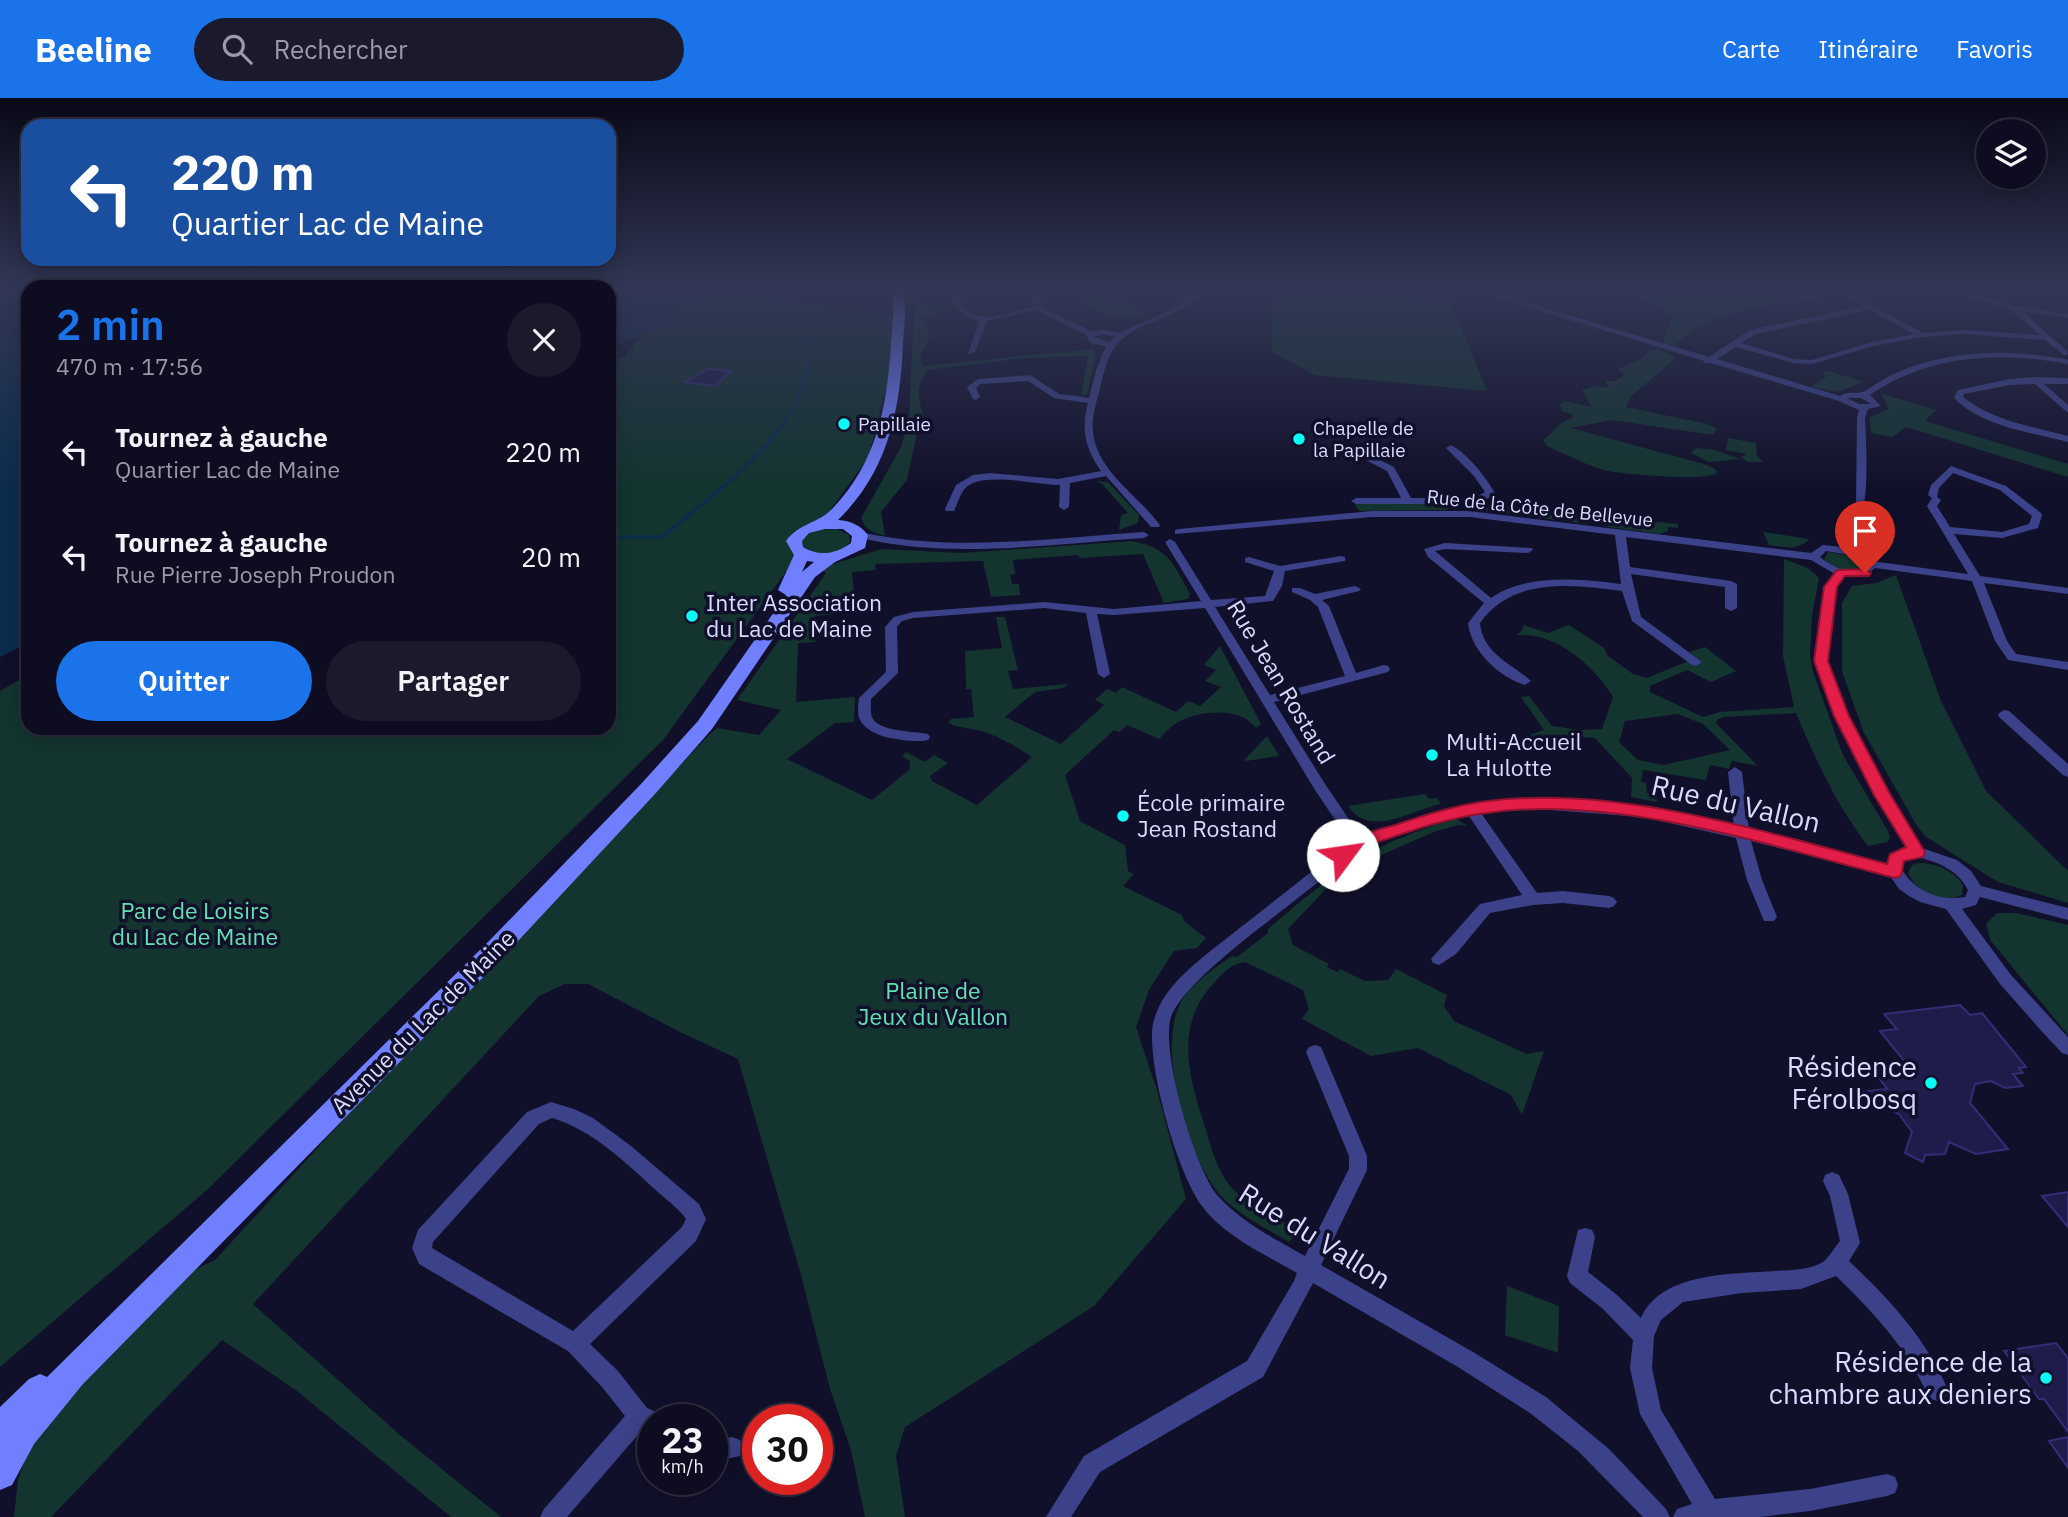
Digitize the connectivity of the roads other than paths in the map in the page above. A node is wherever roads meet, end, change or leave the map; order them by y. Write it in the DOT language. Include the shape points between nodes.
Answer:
graph roads {
  1 [pos="895,357"];
  2 [pos="904,357"];
  3 [pos="1104,357"];
  4 [pos="1696,357"];
  5 [pos="1714,357"];
  6 [pos="1780,357"];
  7 [pos="1832,357"];
  8 [pos="2043,357"];
  9 [pos="1708,361"];
  10 [pos="2035,380"];
  11 [pos="2068,381"];
  12 [pos="1863,396"];
  13 [pos="976,397"];
  14 [pos="1842,399"];
  15 [pos="1093,401"];
  16 [pos="1864,408"];
  17 [pos="2068,410"];
  18 [pos="2068,439"];
  19 [pos="1451,448"];
  20 [pos="1359,453"];
  21 [pos="1109,473"];
  22 [pos="1065,482"];
  23 [pos="1407,500"];
  24 [pos="1356,501"];
  25 [pos="1474,501"];
  26 [pos="1064,508"];
  27 [pos="950,509"];
  28 [pos="1470,514"];
  29 [pos="825,524"];
  30 [pos="1168,530"];
  31 [pos="1946,530"];
  32 [pos="1620,531"];
  33 [pos="1144,535"];
  34 [pos="855,537"];
  35 [pos="1528,551"];
  36 [pos="1846,551"];
  37 [pos="802,554"];
  38 [pos="1814,557"];
  39 [pos="830,558"];
  40 [pos="1249,559"];
  41 [pos="1341,559"];
  42 [pos="1868,564"];
  43 [pos="1280,569"];
  44 [pos="1626,570"];
  45 [pos="1842,572"];
  46 [pos="1976,578"];
  47 [pos="1627,587"];
  48 [pos="1354,589"];
  49 [pos="1296,590"];
  50 [pos="2068,591"];
  51 [pos="1314,598"];
  52 [pos="1209,604"];
  53 [pos="1492,604"];
  54 [pos="1731,608"];
  55 [pos="1091,611"];
  56 [pos="1696,662"];
  57 [pos="2068,666"];
  58 [pos="1384,669"];
  59 [pos="1104,674"];
  60 [pos="1351,676"];
  61 [pos="1525,681"];
  62 [pos="1268,700"];
  63 [pos="2004,714"];
  64 [pos="923,737"];
  65 [pos="1735,772"];
  66 [pos="2068,772"];
  67 [pos="1472,810"];
  68 [pos="1740,832"];
  69 [pos="1358,843"];
  70 [pos="1917,852"];
  71 [pos="1895,872"];
  72 [pos="1976,890"];
  73 [pos="1533,899"];
  74 [pos="1609,902"];
  75 [pos="1951,905"];
  76 [pos="2068,914"];
  77 [pos="1769,917"];
  78 [pos="1439,959"];
  79 [pos="2068,1048"];
  80 [pos="1315,1052"];
  81 [pos="1832,1181"];
  82 [pos="1586,1237"];
  83 [pos="1836,1262"];
  84 [pos="1310,1270"];
  85 [pos="1644,1336"];
  86 [pos="575,1344"];
  87 [pos="1937,1390"];
  88 [pos="637,1409"];
  89 [pos="637,1428"];
  90 [pos="0,1431"];
  91 [pos="0,1473"];
  92 [pos="1887,1485"];
  93 [pos="1709,1511"];
  94 [pos="552,1517"];
  95 [pos="1058,1517"];
  96 [pos="1658,1517"];
  97 [pos="1685,1517"];
  1 -- 29 [label="street" via="887,431 851,497"];
  2 -- 34 [label="street" via="896,434 852,517"];
  3 -- 15 [label="street, Rue Jean Rostand"];
  4 -- 9 [label="street"];
  5 -- 9 [label="street"];
  6 -- 7 [label="street" via="1818,362"];
  8 -- 12 [label="street" via="1967,358 1927,364 1901,371"];
  9 -- 14 [label="street"];
  10 -- 11 [label="street"];
  10 -- 17 [label="street"];
  10 -- 18 [label="street" via="1982,387 1961,392 1958,398 1984,415"];
  12 -- 14 [label="street" via="1845,395"];
  12 -- 16 [label="street" via="1877,404"];
  13 -- 15 [label="street" via="971,387 978,382 1026,377 1057,396"];
  14 -- 16 [label="street"];
  15 -- 21 [label="street, Rue Jean Rostand" via="1089,438 1098,461"];
  16 -- 36 [label="street" via="1863,500 1857,531"];
  19 -- 25 [label="street" via="1481,477 1490,493"];
  20 -- 23 [label="street" via="1391,469"];
  21 -- 22 [label="street"];
  21 -- 30 [label="street, Rue Jean Rostand"];
  22 -- 26 [label="street"];
  22 -- 27 [label="street" via="972,478 959,487"];
  23 -- 24 [label="street"];
  23 -- 25 [label="street"];
  25 -- 28 [label="street" via="1468,504"];
  28 -- 30 [label="street, Rue de la Côte de Bellevue" via="1357,515"];
  28 -- 32 [label="street, Rue de la Côte de Bellevue"];
  29 -- 34 [label="street"];
  29 -- 37 [label="street, Avenue du Lac de Maine" via="797,536 794,545"];
  30 -- 33 [label="street" via="1144,530"];
  30 -- 33 [label="street" via="1152,541"];
  30 -- 52 [label="street, Rue Jean Rostand"];
  31 -- 31 [label="street" via="1987,536 2018,534 2034,526 2037,515 2003,488 1951,469 1934,487 1932,506"];
  31 -- 46 [label="street"];
  32 -- 38 [label="street, Rue de la Côte de Bellevue"];
  32 -- 44 [label="street"];
  33 -- 34 [label="street" via="975,550 895,546"];
  34 -- 39 [label="street"];
  35 -- 53 [label="street" via="1429,549"];
  36 -- 38 [label="street" via="1823,548"];
  36 -- 42 [label="street"];
  37 -- 39 [label="street"];
  37 -- 90 [label="street, Avenue du Lac de Maine" via="787,588 706,702 578,853"];
  38 -- 45 [label="street"];
  39 -- 91 [label="street, Avenue du Lac de Maine" via="809,574 705,725 648,789 489,956 72,1373 9,1451"];
  40 -- 43 [label="street"];
  41 -- 43 [label="street"];
  42 -- 45 [label="street" via="1865,573"];
  42 -- 46 [label="street"];
  43 -- 52 [label="street" via="1269,598"];
  44 -- 47 [label="street"];
  44 -- 54 [label="street" via="1731,584"];
  45 -- 70 [label="street" via="1830,587 1821,661 1841,716"];
  46 -- 50 [label="street"];
  46 -- 57 [label="street" via="2012,657"];
  47 -- 53 [label="street" via="1551,583 1517,590"];
  47 -- 56 [label="street" via="1636,620"];
  48 -- 51 [label="street"];
  49 -- 51 [label="street"];
  51 -- 60 [label="street" via="1327,613"];
  52 -- 55 [label="street"];
  52 -- 62 [label="street, Rue Jean Rostand"];
  53 -- 61 [label="street" via="1476,618 1473,628 1503,670"];
  55 -- 59 [label="street"];
  55 -- 64 [label="street" via="1025,605 913,615 895,621 891,627 892,673 865,698 865,717 896,735"];
  58 -- 60 [label="street"];
  60 -- 62 [label="street"];
  62 -- 69 [label="street, Rue Jean Rostand"];
  63 -- 66 [label="street"];
  65 -- 68 [label="street"];
  67 -- 68 [label="street, Rue du Vallon" via="1538,804 1608,806"];
  67 -- 69 [label="street, Rue du Vallon"];
  67 -- 73 [label="street"];
  68 -- 71 [label="street, Rue du Vallon"];
  68 -- 77 [label="street" via="1751,876"];
  69 -- 84 [label="street, Rue du Vallon" via="1208,962 1165,1011 1160,1027 1166,1076 1200,1188 1225,1215"];
  70 -- 71 [label="street" via="1896,858"];
  70 -- 72 [label="street" via="1954,865"];
  71 -- 75 [label="street" via="1920,895"];
  72 -- 75 [label="street" via="1971,901"];
  72 -- 76 [label="street"];
  73 -- 74 [label="street"];
  73 -- 78 [label="street" via="1485,908"];
  75 -- 79 [label="street" via="2025,1005"];
  80 -- 84 [label="street" via="1359,1164"];
  81 -- 83 [label="street" via="1850,1243"];
  82 -- 85 [label="street" via="1577,1276"];
  83 -- 85 [label="street" via="1830,1269 1801,1279 1679,1293 1654,1313"];
  83 -- 87 [label="street" via="1902,1329"];
  84 -- 95 [label="street" via="1255,1369 1092,1464"];
  84 -- 96 [label="street, Rue du Vallon" via="1539,1406 1593,1449"];
  85 -- 93 [label="street" via="1642,1368 1651,1414"];
  86 -- 86 [label="street" via="426,1257 422,1248 425,1237 533,1118 551,1110 575,1118 605,1137 692,1210 696,1219 689,1234"];
  86 -- 88 [label="street"];
  89 -- 94 [label="street"];
  92 -- 93 [label="street" via="1810,1500"];
  93 -- 97 [label="street"];
}
